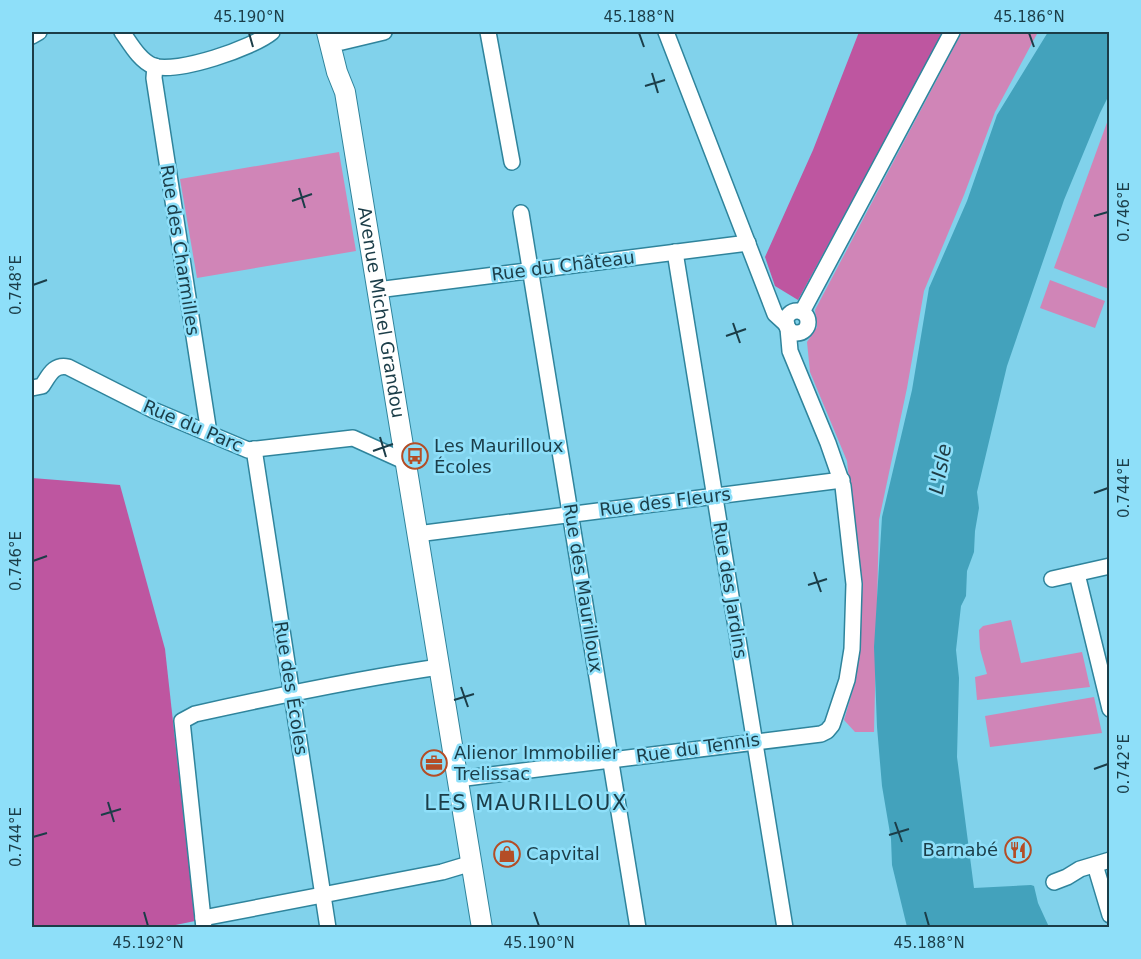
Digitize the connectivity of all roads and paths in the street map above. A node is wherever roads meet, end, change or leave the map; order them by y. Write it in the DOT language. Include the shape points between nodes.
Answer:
graph roads {
  1 [pos="39,32"];
  2 [pos="122,32"];
  3 [pos="272,32"];
  4 [pos="384,32"];
  5 [pos="488,32"];
  6 [pos="666,32"];
  7 [pos="952,32"];
  8 [pos="338,34"];
  9 [pos="32,36"];
  10 [pos="155,66"];
  11 [pos="512,162"];
  12 [pos="521,213"];
  13 [pos="748,243"];
  14 [pos="675,252"];
  15 [pos="531,271"];
  16 [pos="377,290"];
  17 [pos="793,322"];
  18 [pos="32,388"];
  19 [pos="209,433"];
  20 [pos="254,449"];
  21 [pos="406,462"];
  22 [pos="842,480"];
  23 [pos="714,496"];
  24 [pos="570,514"];
  25 [pos="417,534"];
  26 [pos="1110,566"];
  27 [pos="1077,574"];
  28 [pos="1052,579"];
  29 [pos="439,667"];
  30 [pos="292,692"];
  31 [pos="1110,709"];
  32 [pos="754,741"];
  33 [pos="611,760"];
  34 [pos="458,779"];
  35 [pos="1102,862"];
  36 [pos="472,863"];
  37 [pos="1054,882"];
  38 [pos="323,895"];
  39 [pos="1110,915"];
  40 [pos="203,923"];
  41 [pos="328,927"];
  42 [pos="482,927"];
  43 [pos="638,927"];
  44 [pos="785,927"];
  1 -- 9 [label="street"];
  2 -- 10 [label="street" via="137,54"];
  3 -- 10 [label="street" via="251,46 215,57 174,67"];
  4 -- 8 [label="street" via="363,37"];
  5 -- 11 [label="street"];
  6 -- 13 [label="street"];
  7 -- 17 [label="street"];
  8 -- 16 [label="main road, Avenue Michel Grandou" via="347,70 345,92"];
  10 -- 19 [label="street, Rue des Charmilles"];
  12 -- 15 [label="street, Rue des Maurilloux"];
  13 -- 14 [label="street, Rue du Château"];
  13 -- 17 [label="street" via="771,305"];
  14 -- 15 [label="street, Rue du Château"];
  14 -- 23 [label="street, Rue des Jardins"];
  15 -- 16 [label="street, Rue du Château"];
  15 -- 24 [label="street, Rue des Maurilloux"];
  16 -- 21 [label="main road, Avenue Michel Grandou"];
  17 -- 22 [label="street" via="790,351"];
  18 -- 19 [label="street, Rue du Parc" via="42,386 56,367 68,367"];
  19 -- 20 [label="street, Rue du Parc"];
  20 -- 21 [label="street, Rue du Parc" via="353,438"];
  20 -- 30 [label="street, Rue des Écoles"];
  21 -- 25 [label="main road, Avenue Michel Grandou"];
  22 -- 23 [label="street, Rue des Fleurs"];
  22 -- 32 [label="street, Rue du Tennis" via="854,585 852,649 836,718 821,734"];
  23 -- 24 [label="street, Rue des Fleurs"];
  23 -- 32 [label="street, Rue des Jardins"];
  24 -- 25 [label="street, Rue des Fleurs"];
  24 -- 33 [label="street, Rue des Maurilloux"];
  25 -- 29 [label="main road, Avenue Michel Grandou"];
  26 -- 27 [label="street"];
  27 -- 28 [label="street"];
  27 -- 31 [label="street"];
  29 -- 30 [label="street"];
  29 -- 34 [label="main road, Avenue Michel Grandou"];
  30 -- 38 [label="street, Rue des Écoles"];
  30 -- 40 [label="street" via="195,714 182,721"];
  32 -- 33 [label="street, Rue du Tennis"];
  32 -- 44 [label="street, Rue des Jardins"];
  33 -- 34 [label="street, Rue du Tennis"];
  33 -- 43 [label="street, Rue des Maurilloux"];
  34 -- 36 [label="main road, Avenue Michel Grandou"];
  35 -- 37 [label="street"];
  35 -- 39 [label="street"];
  36 -- 38 [label="street"];
  36 -- 42 [label="main road, Avenue Michel Grandou"];
  38 -- 40 [label="street"];
  38 -- 41 [label="street, Rue des Écoles"];
}
